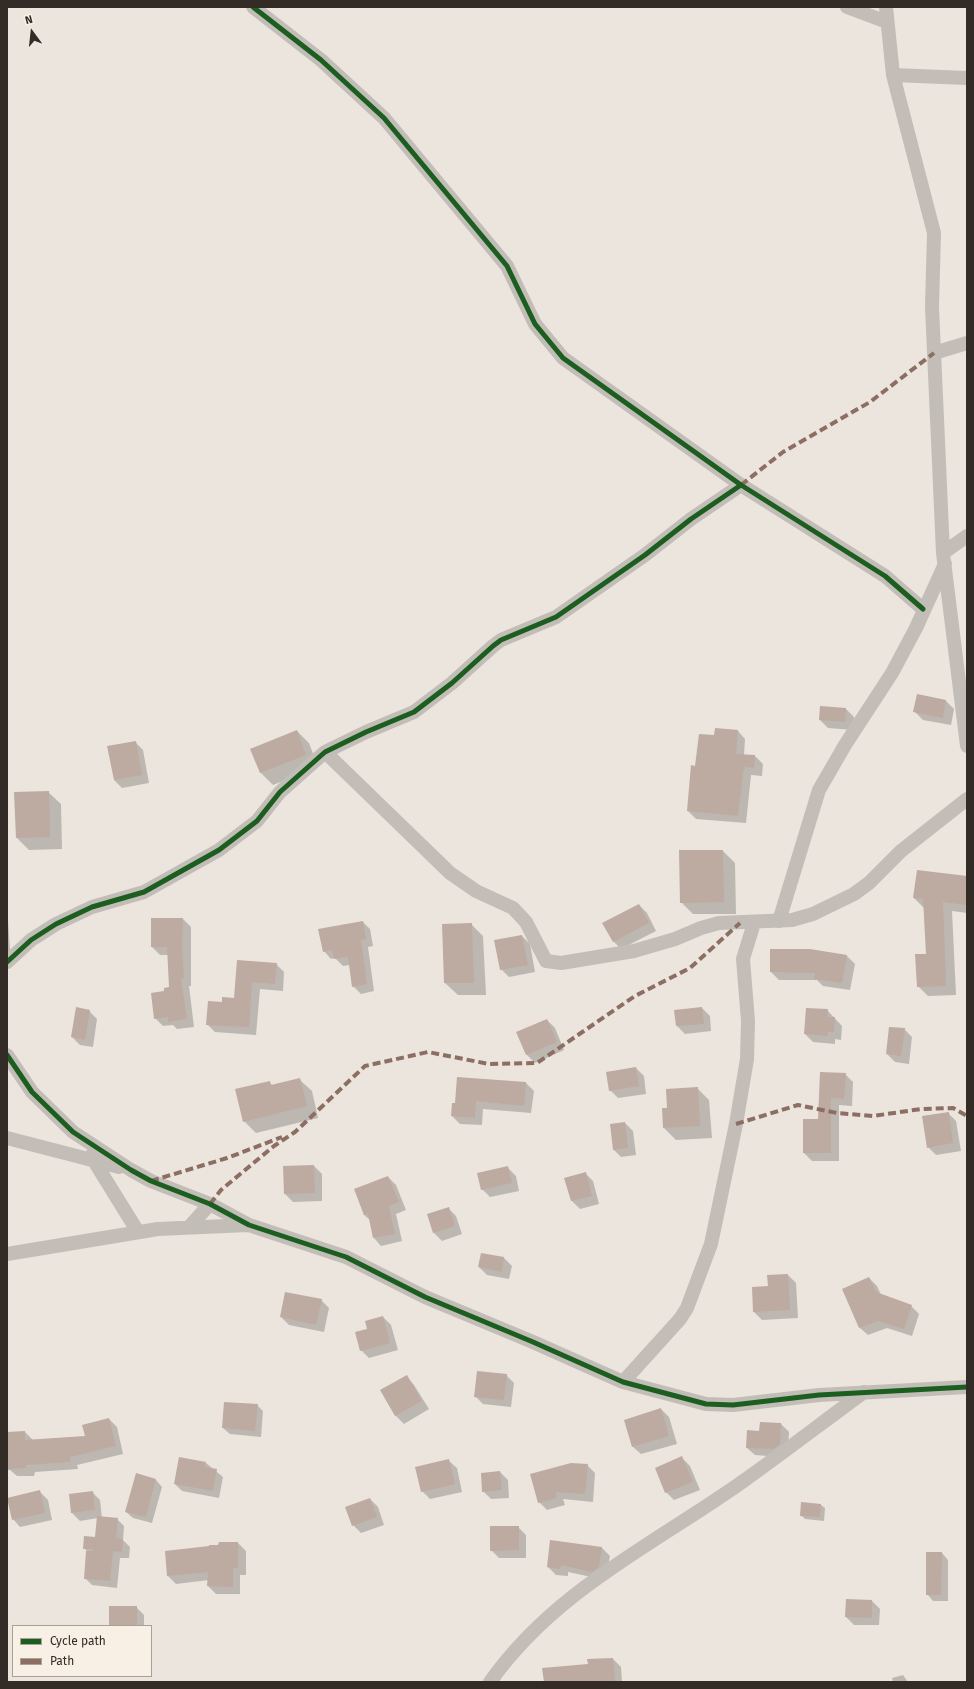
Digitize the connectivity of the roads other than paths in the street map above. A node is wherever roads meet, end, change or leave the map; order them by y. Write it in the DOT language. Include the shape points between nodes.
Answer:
graph roads {
  1 [pos="253,7"];
  2 [pos="847,7"];
  3 [pos="886,7"];
  4 [pos="887,22"];
  5 [pos="893,75"];
  6 [pos="967,78"];
  7 [pos="967,343"];
  8 [pos="934,353"];
  9 [pos="741,485"];
  10 [pos="967,536"];
  11 [pos="944,558"];
  12 [pos="923,609"];
  13 [pos="967,746"];
  14 [pos="325,752"];
  15 [pos="967,799"];
  16 [pos="779,921"];
  17 [pos="754,923"];
  18 [pos="7,962"];
  19 [pos="7,1055"];
  20 [pos="73,1132"];
  21 [pos="7,1138"];
  22 [pos="95,1161"];
  23 [pos="131,1170"];
  24 [pos="210,1204"];
  25 [pos="249,1225"];
  26 [pos="190,1226"];
  27 [pos="138,1232"];
  28 [pos="7,1254"];
  29 [pos="623,1382"];
  30 [pos="967,1388"];
  31 [pos="864,1392"];
  32 [pos="490,1682"];
  1 -- 9 [label="street" via="321,60 384,118 507,266 535,324 563,358"];
  2 -- 4 [label="street"];
  3 -- 4 [label="street"];
  4 -- 5 [label="street"];
  5 -- 6 [label="street"];
  5 -- 8 [label="street" via="934,233"];
  7 -- 8 [label="street"];
  8 -- 11 [label="street"];
  9 -- 12 [label="street" via="885,576"];
  9 -- 14 [label="street" via="556,617 501,640 414,712"];
  10 -- 11 [label="street"];
  11 -- 12 [label="street"];
  11 -- 13 [label="street"];
  12 -- 16 [label="street" via="892,673 844,745 819,790"];
  14 -- 17 [label="street" via="450,873 476,891 513,908 526,922 546,961 561,963 634,951 719,923"];
  14 -- 18 [label="street" via="280,792 257,822 219,850 144,892 92,907 56,924 31,940"];
  15 -- 16 [label="street" via="915,839 854,894 813,914"];
  16 -- 17 [label="street"];
  17 -- 29 [label="street" via="744,959 748,1021 747,1059 711,1244 687,1308 680,1319"];
  19 -- 20 [label="street" via="32,1092"];
  20 -- 22 [label="street"];
  20 -- 23 [label="street"];
  21 -- 22 [label="street"];
  22 -- 23 [label="street"];
  22 -- 27 [label="street"];
  23 -- 24 [label="street" via="151,1181"];
  24 -- 25 [label="street"];
  24 -- 26 [label="street"];
  25 -- 26 [label="street"];
  25 -- 29 [label="street" via="346,1257 425,1298"];
  26 -- 27 [label="street"];
  27 -- 28 [label="street"];
  29 -- 31 [label="street" via="706,1404 733,1405"];
  30 -- 31 [label="street"];
  31 -- 32 [label="street" via="742,1482 575,1593 539,1624"];
}
